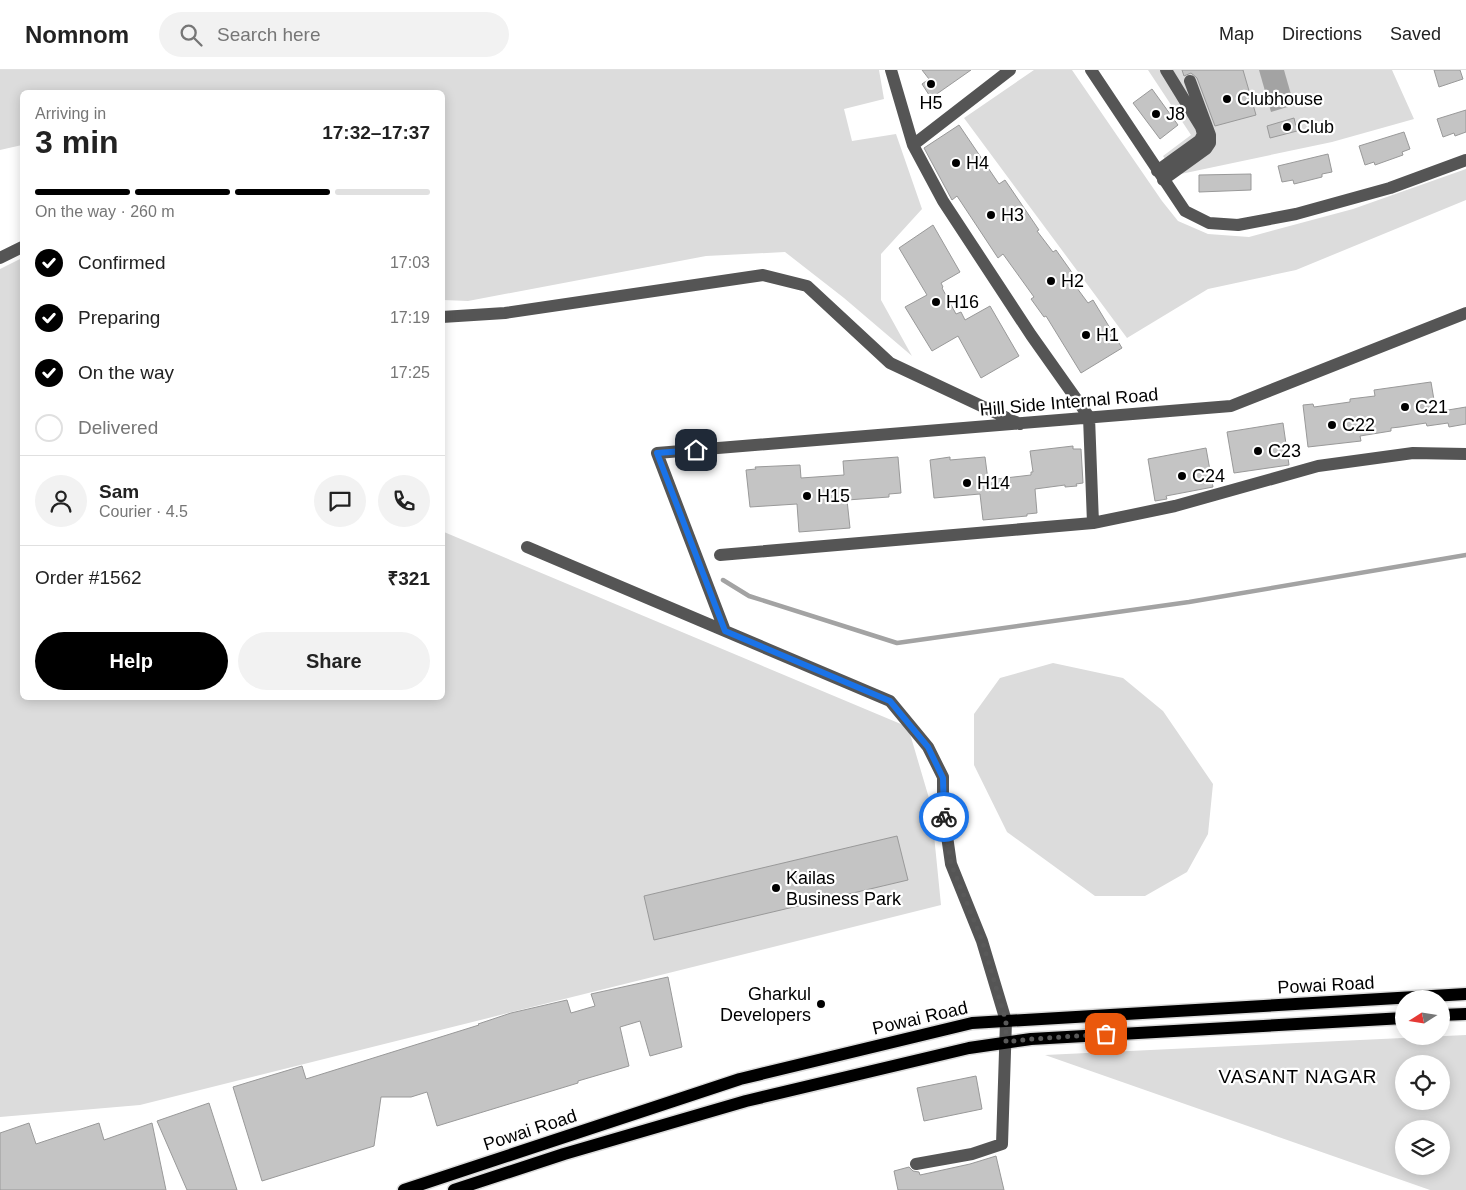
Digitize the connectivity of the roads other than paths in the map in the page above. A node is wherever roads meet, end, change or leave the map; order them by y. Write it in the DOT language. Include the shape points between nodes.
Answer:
graph roads {
  1 [pos="891,70"];
  2 [pos="1010,70"];
  3 [pos="1091,70"];
  4 [pos="1166,70"];
  5 [pos="1190,81"];
  6 [pos="913,145"];
  7 [pos="1466,160"];
  8 [pos="1160,176"];
  9 [pos="20,248"];
  10 [pos="0,258"];
  11 [pos="1466,313"];
  12 [pos="445,317"];
  13 [pos="1089,417"];
  14 [pos="1020,424"];
  15 [pos="1466,454"];
  16 [pos="1093,523"];
  17 [pos="527,547"];
  18 [pos="720,555"];
  19 [pos="725,631"];
  20 [pos="1466,994"];
  21 [pos="1197,1010"];
  22 [pos="1466,1014"];
  23 [pos="1450,1015"];
  24 [pos="1395,1018"];
  25 [pos="1006,1021"];
  26 [pos="1198,1029"];
  27 [pos="1006,1042"];
  28 [pos="916,1164"];
  29 [pos="404,1190"];
  30 [pos="454,1190"];
  1 -- 6 [label="street"];
  2 -- 6 [label="street"];
  3 -- 8 [label="street"];
  4 -- 8 [label="street" via="1203,134"];
  5 -- 8 [label="street" via="1210,143"];
  6 -- 13 [label="street" via="954,216"];
  7 -- 8 [label="street" via="1390,188 1296,214 1238,225 1209,223 1184,211"];
  9 -- 10 [label="street"];
  11 -- 13 [label="street, Hill Side Internal Road" via="1231,406"];
  12 -- 14 [label="street" via="505,313 763,275 808,286 890,363"];
  13 -- 14 [label="street, Hill Side Internal Road"];
  13 -- 16 [label="street"];
  14 -- 19 [label="street, Hill Side Internal Road" via="657,453"];
  15 -- 16 [label="street" via="1413,453 1318,466 1175,506"];
  16 -- 18 [label="street"];
  17 -- 19 [label="street"];
  19 -- 25 [label="street" via="890,701 928,747 943,778 943,808 951,864 982,940"];
  20 -- 21 [label="main road, Powai Road"];
  21 -- 25 [label="main road, Powai Road"];
  21 -- 26 [label="main road"];
  22 -- 23 [label="main road"];
  24 -- 26 [label="main road, Powai Road"];
  25 -- 27 [label="street"];
  25 -- 29 [label="main road, Powai Road" via="972,1022 740,1079"];
  26 -- 27 [label="main road, Powai Road"];
  27 -- 28 [label="street" via="1002,1144 972,1154"];
  27 -- 30 [label="main road, Powai Road" via="746,1101"];
}
